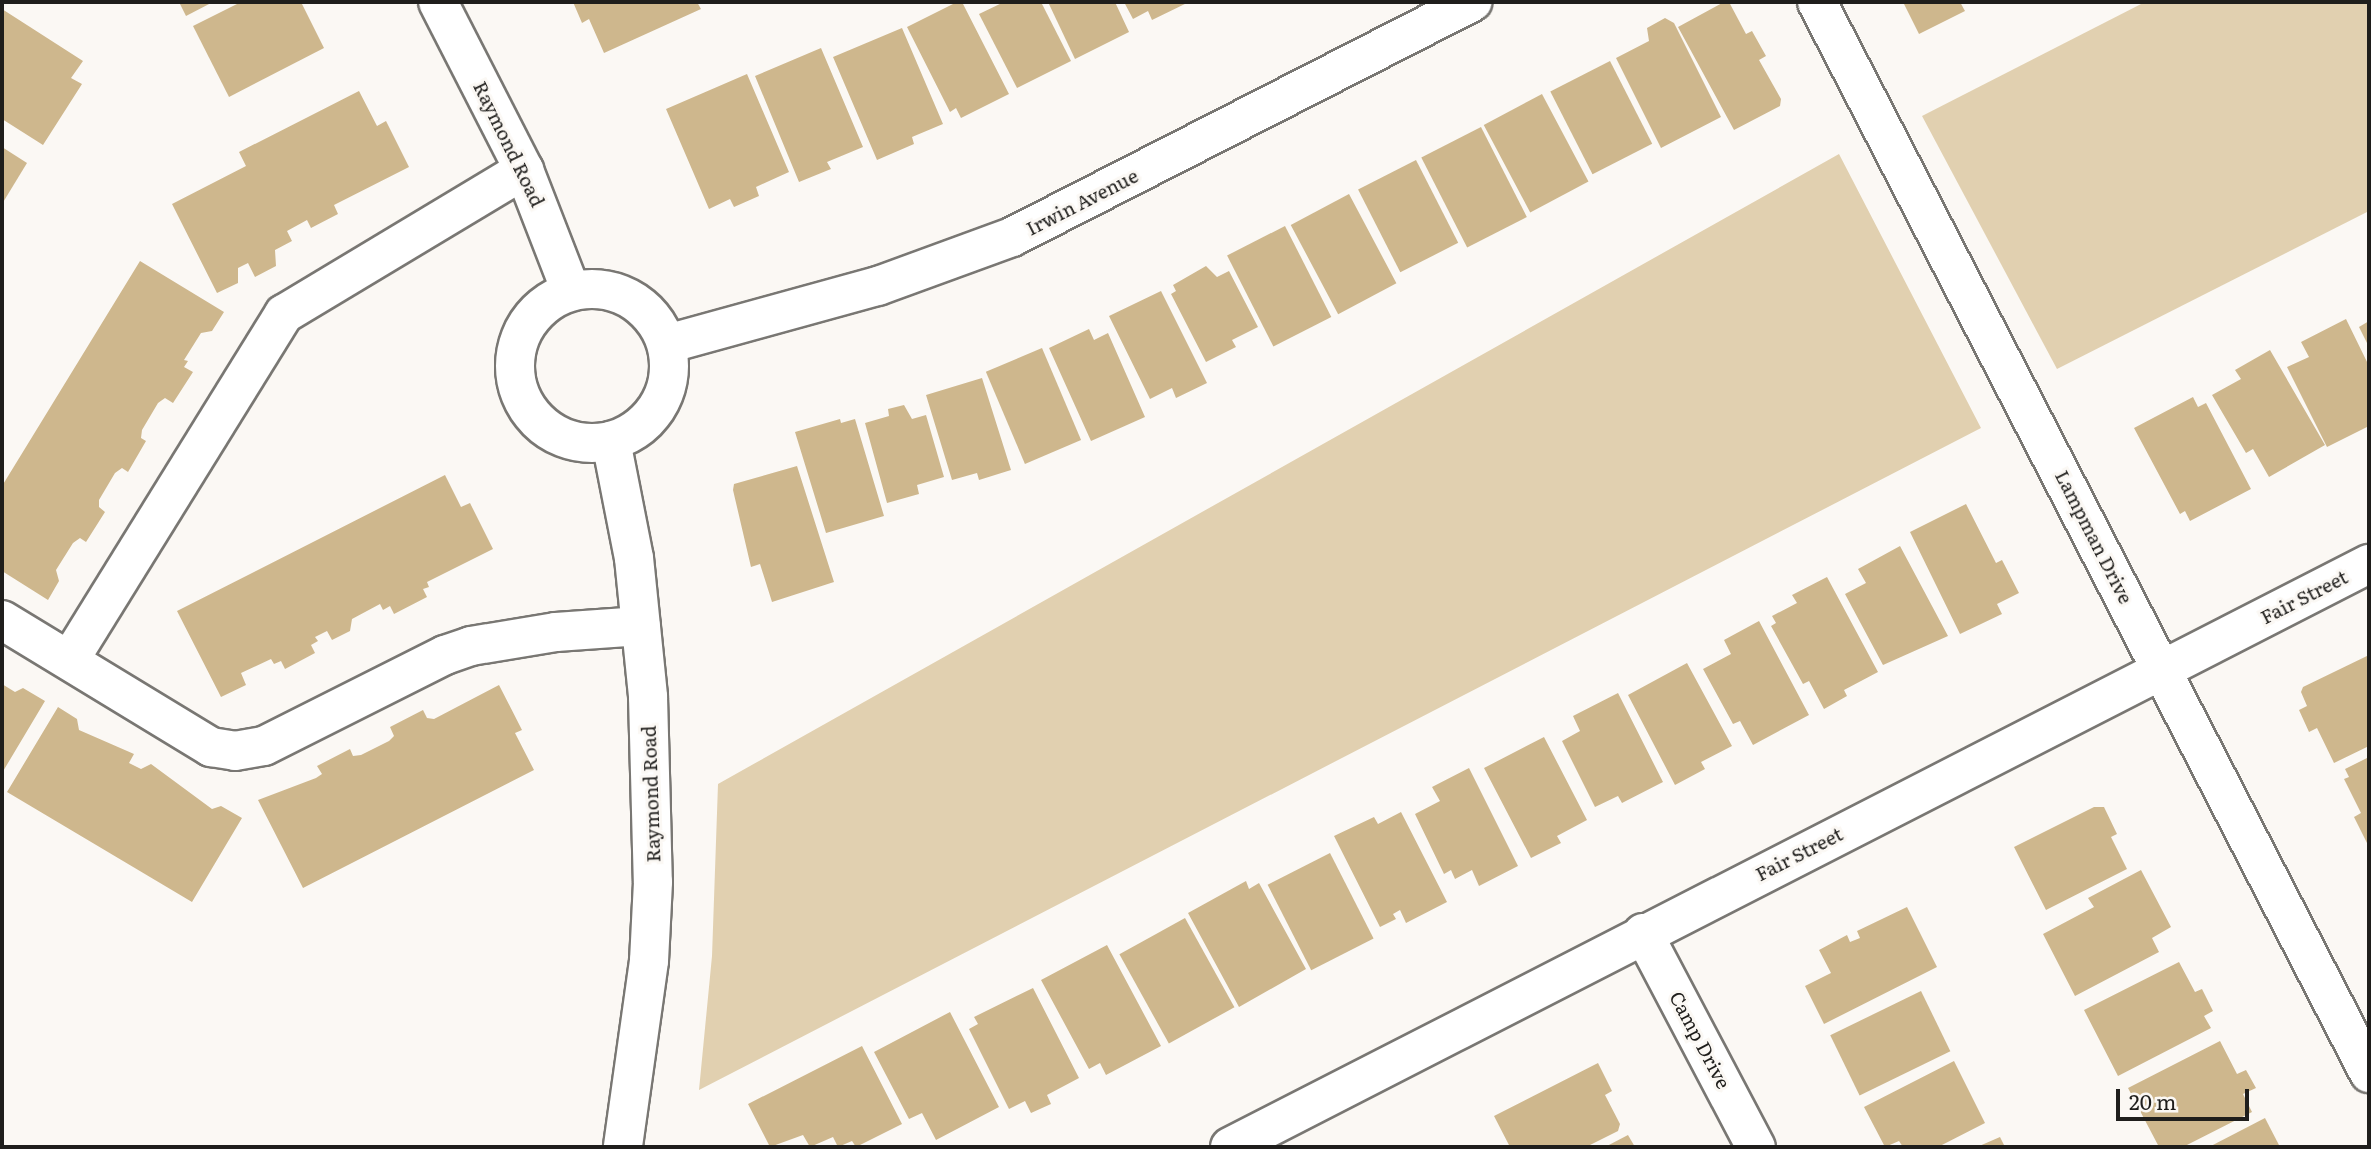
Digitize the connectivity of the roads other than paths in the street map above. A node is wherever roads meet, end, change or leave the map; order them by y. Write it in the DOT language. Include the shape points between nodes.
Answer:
graph roads {
  1 [pos="438,2"];
  2 [pos="1472,2"];
  3 [pos="1817,2"];
  4 [pos="524,170"];
  5 [pos="571,291"];
  6 [pos="667,344"];
  7 [pos="611,441"];
  8 [pos="2369,564"];
  9 [pos="2,620"];
  10 [pos="641,625"];
  11 [pos="70,659"];
  12 [pos="2162,669"];
  13 [pos="1643,933"];
  14 [pos="2369,1073"];
  15 [pos="623,1147"];
  16 [pos="1230,1147"];
  17 [pos="1756,1147"];
  1 -- 4 [label="street, Raymond Road"];
  2 -- 6 [label="street, Irwin Avenue" via="1013,237 890,283"];
  3 -- 12 [label="street, Lampman Drive"];
  4 -- 5 [label="street, Raymond Road"];
  4 -- 11 [label="street" via="284,314"];
  5 -- 6 [label="street" via="615,291 638,303 656,321"];
  5 -- 7 [label="street" via="544,304 528,322 514,366 518,389 529,410 554,433 588,443"];
  6 -- 7 [label="street" via="671,369 666,394 653,415 634,432"];
  7 -- 10 [label="street, Raymond Road" via="634,558"];
  8 -- 12 [label="street, Fair Street"];
  9 -- 11 [label="street"];
  10 -- 11 [label="street" via="556,632 445,654 264,746 235,751 211,747"];
  10 -- 15 [label="street, Raymond Road" via="648,697 653,882 649,961"];
  12 -- 13 [label="street, Fair Street"];
  12 -- 14 [label="street, Lampman Drive"];
  13 -- 16 [label="street, Fair Street"];
  13 -- 17 [label="street, Camp Drive"];
}
